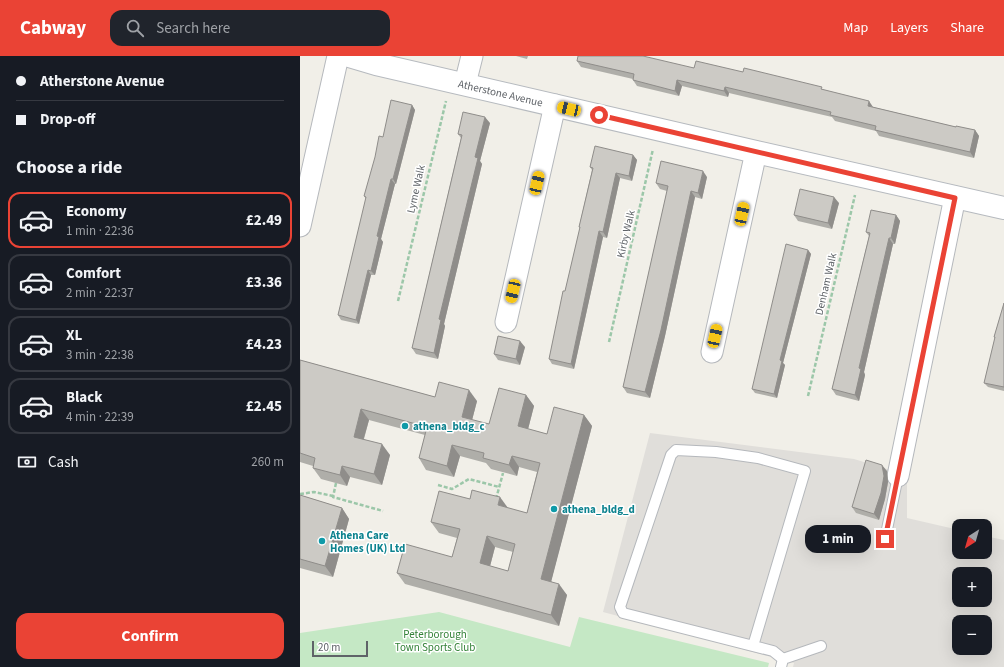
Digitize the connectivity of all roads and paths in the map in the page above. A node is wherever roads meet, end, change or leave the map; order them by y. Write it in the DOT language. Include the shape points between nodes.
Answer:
graph roads {
  1 [pos="338,56"];
  2 [pos="349,56"];
  3 [pos="472,56"];
  4 [pos="458,82"];
  5 [pos="555,105"];
  6 [pos="658,129"];
  7 [pos="756,152"];
  8 [pos="860,176"];
  9 [pos="955,198"];
  10 [pos="1004,208"];
  11 [pos="300,226"];
  12 [pos="398,301"];
  13 [pos="506,322"];
  14 [pos="609,342"];
  15 [pos="712,352"];
  16 [pos="808,396"];
  17 [pos="503,473"];
  18 [pos="898,476"];
  19 [pos="336,483"];
  20 [pos="438,484"];
  21 [pos="500,487"];
  22 [pos="300,494"];
  23 [pos="333,496"];
  24 [pos="495,505"];
  25 [pos="383,511"];
  26 [pos="885,539"];
  27 [pos="753,646"];
  28 [pos="821,646"];
  29 [pos="782,663"];
  1 -- 11 [label="street"];
  2 -- 4 [label="street, Atherstone Avenue"];
  3 -- 4 [label="street"];
  4 -- 5 [label="street, Atherstone Avenue"];
  4 -- 12 [label="path, Lyme Walk"];
  5 -- 6 [label="street, Atherstone Avenue"];
  5 -- 13 [label="street"];
  6 -- 7 [label="street, Atherstone Avenue"];
  6 -- 14 [label="path, Kirby Walk"];
  7 -- 8 [label="street, Atherstone Avenue"];
  7 -- 15 [label="street"];
  8 -- 9 [label="street, Atherstone Avenue"];
  8 -- 16 [label="path, Denham Walk"];
  9 -- 10 [label="street, Atherstone Avenue"];
  9 -- 18 [label="street"];
  17 -- 21 [label="path"];
  18 -- 26 [label="lane"];
  19 -- 23 [label="path"];
  20 -- 21 [label="path" via="452,489 469,479"];
  21 -- 24 [label="path"];
  22 -- 23 [label="path" via="314,492"];
  23 -- 25 [label="path"];
  27 -- 27 [label="lane" via="805,471 758,458 676,450 671,455 620,606 623,613"];
  27 -- 29 [label="lane" via="773,651"];
  28 -- 29 [label="lane"];
}
